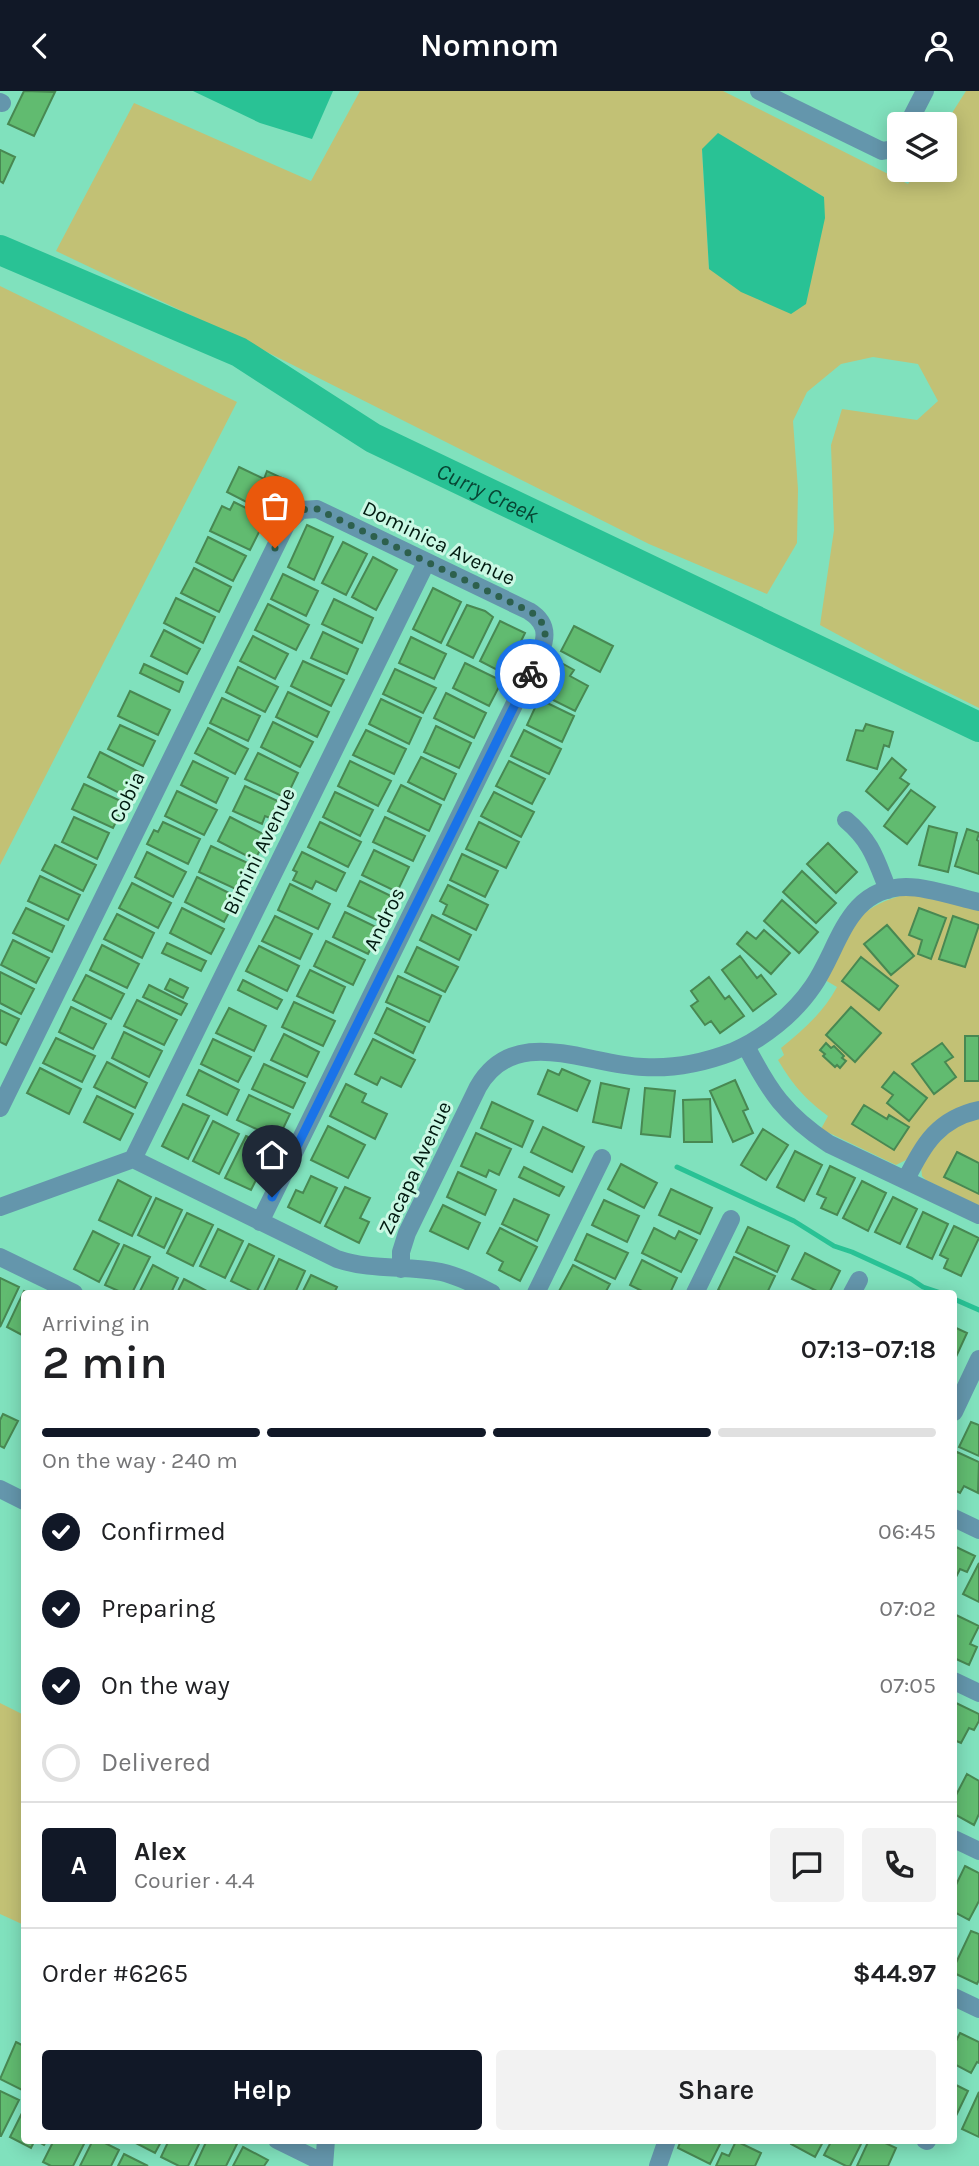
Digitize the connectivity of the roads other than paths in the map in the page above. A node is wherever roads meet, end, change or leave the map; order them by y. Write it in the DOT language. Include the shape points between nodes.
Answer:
graph roads {
  1 [pos="759,91"];
  2 [pos="925,91"];
  3 [pos="914,112"];
  4 [pos="887,150"];
  5 [pos="301,510"];
  6 [pos="426,563"];
  7 [pos="545,634"];
  8 [pos="846,820"];
  9 [pos="888,890"];
  10 [pos="979,902"];
  11 [pos="746,1046"];
  12 [pos="0,1108"];
  13 [pos="979,1110"];
  14 [pos="602,1158"];
  15 [pos="132,1159"];
  16 [pos="906,1179"];
  17 [pos="0,1207"];
  18 [pos="979,1215"];
  19 [pos="731,1219"];
  20 [pos="260,1222"];
  21 [pos="0,1257"];
  22 [pos="401,1269"];
  23 [pos="68,1290"];
  24 [pos="485,1290"];
  25 [pos="537,1290"];
  26 [pos="696,1290"];
  27 [pos="979,1359"];
  28 [pos="957,1406"];
  29 [pos="0,1489"];
  30 [pos="21,1499"];
  31 [pos="957,1519"];
  32 [pos="979,1530"];
  33 [pos="957,1682"];
  34 [pos="979,1693"];
  35 [pos="957,1840"];
  36 [pos="979,1851"];
  37 [pos="957,1998"];
  38 [pos="979,2009"];
  39 [pos="285,2144"];
  40 [pos="326,2144"];
  41 [pos="666,2144"];
  42 [pos="324,2164"];
  43 [pos="658,2166"];
  1 -- 4 [label="street"];
  2 -- 3 [label="street"];
  5 -- 6 [label="street, Dominica Avenue" via="317,509"];
  5 -- 12 [label="street, Cobia" via="287,523"];
  6 -- 7 [label="street, Dominica Avenue" via="529,611"];
  6 -- 15 [label="street, Bimini Avenue"];
  7 -- 20 [label="street, Andros" via="535,663"];
  8 -- 9 [label="street" via="870,844"];
  9 -- 10 [label="street" via="915,888"];
  9 -- 11 [label="street, Zacapa Avenue" via="867,901 847,920 803,999"];
  11 -- 16 [label="street" via="774,1096 799,1123 829,1144"];
  11 -- 22 [label="street, Zacapa Avenue" via="712,1059 666,1067 529,1052 495,1065 478,1087 405,1237"];
  13 -- 16 [label="street" via="934,1134"];
  14 -- 25 [label="street"];
  15 -- 17 [label="street"];
  15 -- 20 [label="street, Zacapa Avenue"];
  16 -- 18 [label="street"];
  19 -- 26 [label="street"];
  20 -- 22 [label="street, Zacapa Avenue" via="338,1259"];
  21 -- 23 [label="street"];
  22 -- 24 [label="street, Zacapa Avenue" via="451,1275"];
  27 -- 28 [label="street"];
  29 -- 30 [label="street"];
  31 -- 32 [label="street"];
  33 -- 34 [label="street"];
  35 -- 36 [label="street"];
  37 -- 38 [label="street"];
  39 -- 42 [label="street"];
  40 -- 42 [label="street"];
  41 -- 43 [label="street"];
}
